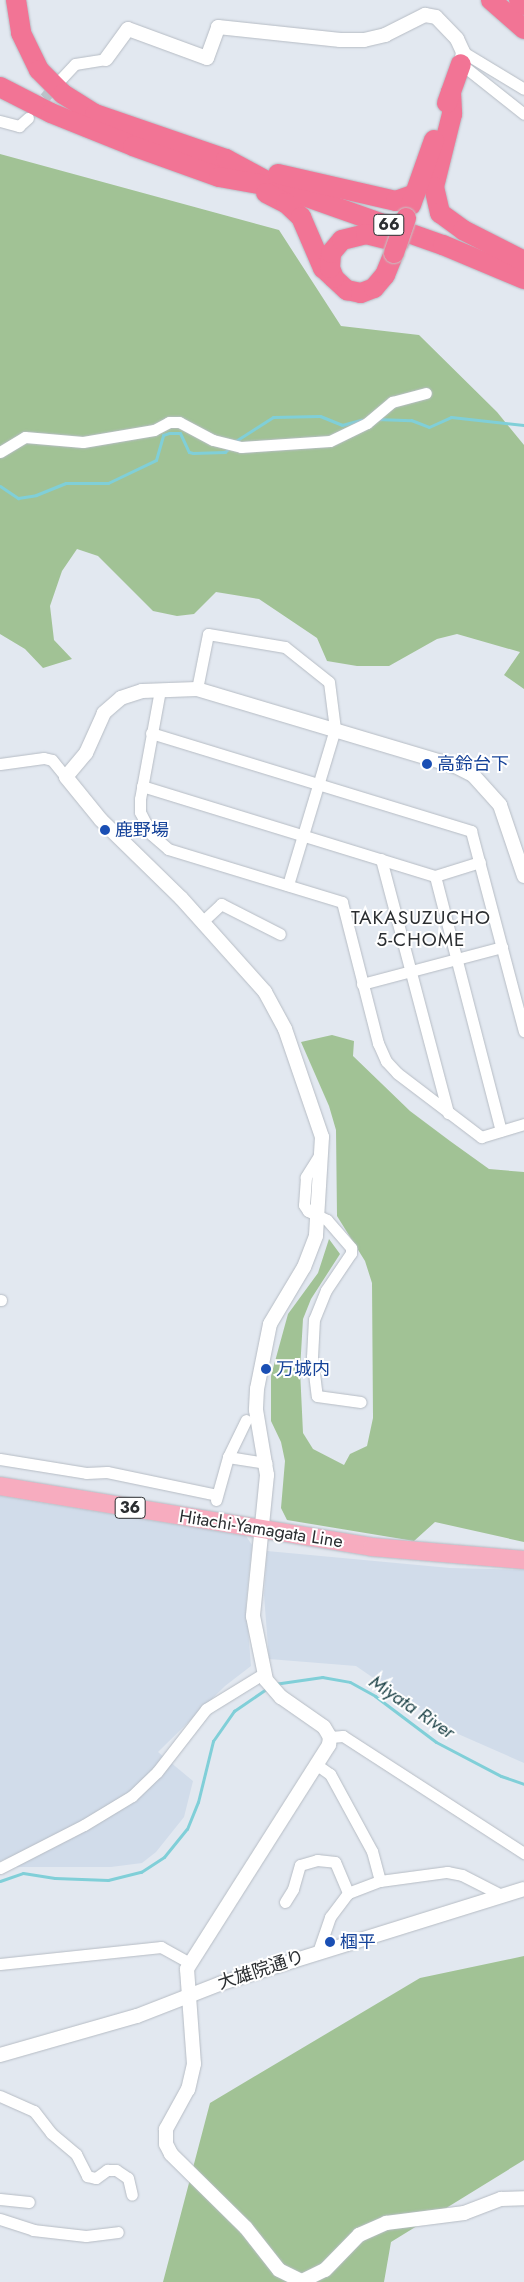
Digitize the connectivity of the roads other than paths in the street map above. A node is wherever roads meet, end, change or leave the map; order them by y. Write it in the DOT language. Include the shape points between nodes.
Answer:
graph roads {
  1 [pos="4,0"];
  2 [pos="16,0"];
  3 [pos="491,0"];
  4 [pos="519,0"];
  5 [pos="524,4"];
  6 [pos="524,29"];
  7 [pos="462,58"];
  8 [pos="106,59"];
  9 [pos="59,81"];
  10 [pos="0,87"];
  11 [pos="524,89"];
  12 [pos="451,92"];
  13 [pos="524,114"];
  14 [pos="28,118"];
  15 [pos="0,121"];
  16 [pos="112,137"];
  17 [pos="222,168"];
  18 [pos="415,194"];
  19 [pos="524,261"];
  20 [pos="500,268"];
  21 [pos="524,279"];
  22 [pos="340,286"];
  23 [pos="426,393"];
  24 [pos="0,452"];
  25 [pos="197,689"];
  26 [pos="160,690"];
  27 [pos="335,729"];
  28 [pos="151,733"];
  29 [pos="0,764"];
  30 [pos="66,777"];
  31 [pos="319,783"];
  32 [pos="142,786"];
  33 [pos="303,835"];
  34 [pos="382,859"];
  35 [pos="480,862"];
  36 [pos="435,876"];
  37 [pos="524,876"];
  38 [pos="288,885"];
  39 [pos="203,921"];
  40 [pos="280,934"];
  41 [pos="502,947"];
  42 [pos="456,959"];
  43 [pos="411,971"];
  44 [pos="362,984"];
  45 [pos="524,1031"];
  46 [pos="448,1113"];
  47 [pos="524,1124"];
  48 [pos="501,1131"];
  49 [pos="318,1215"];
  50 [pos="361,1402"];
  51 [pos="246,1420"];
  52 [pos="228,1457"];
  53 [pos="0,1459"];
  54 [pos="267,1463"];
  55 [pos="0,1486"];
  56 [pos="261,1530"];
  57 [pos="524,1560"];
  58 [pos="265,1677"];
  59 [pos="330,1737"];
  60 [pos="317,1765"];
  61 [pos="524,1853"];
  62 [pos="0,1868"];
  63 [pos="380,1881"];
  64 [pos="524,1889"];
  65 [pos="348,1894"];
  66 [pos="503,1896"];
  67 [pos="285,1902"];
  68 [pos="318,1952"];
  69 [pos="190,1963"];
  70 [pos="0,1964"];
  71 [pos="189,1996"];
  72 [pos="0,2055"];
  73 [pos="0,2096"];
  74 [pos="132,2195"];
  75 [pos="524,2198"];
  76 [pos="0,2199"];
  77 [pos="29,2202"];
  78 [pos="0,2219"];
  79 [pos="118,2232"];
  1 -- 16 [label="highway" via="9,32 29,74 56,102"];
  2 -- 17 [label="highway" via="21,33 28,52 39,70 63,94 95,114"];
  3 -- 6 [label="highway"];
  4 -- 5 [label="highway"];
  7 -- 8 [label="street" via="447,27 436,17 425,15 385,35 364,40 218,27 207,58 128,29"];
  7 -- 11 [label="street"];
  7 -- 12 [label="highway"];
  7 -- 13 [label="street"];
  8 -- 9 [label="street" via="75,64"];
  10 -- 16 [label="highway" via="50,113"];
  12 -- 18 [label="highway"];
  12 -- 19 [label="highway" via="452,114 434,187 440,213 463,230"];
  14 -- 15 [label="street" via="19,126"];
  16 -- 17 [label="highway"];
  17 -- 18 [label="highway" via="304,181 396,201"];
  17 -- 20 [label="highway, 66"];
  17 -- 22 [label="highway" via="298,212 308,228 318,260"];
  18 -- 22 [label="highway, bridge" via="385,275 374,288 360,293"];
  20 -- 21 [label="highway, 66"];
  20 -- 22 [label="highway" via="375,235 358,234 342,240 331,253 330,268"];
  23 -- 24 [label="street" via="392,402 367,423 330,441 241,447 213,440 178,422 169,422 154,430 83,442 26,437"];
  25 -- 26 [label="street"];
  25 -- 27 [label="street"];
  25 -- 27 [label="street" via="208,634 284,648 329,682"];
  26 -- 28 [label="street"];
  26 -- 30 [label="street" via="132,693 111,706 98,724 86,753"];
  27 -- 31 [label="street"];
  27 -- 37 [label="street" via="455,766 480,781 500,805"];
  28 -- 31 [label="street"];
  28 -- 32 [label="street"];
  29 -- 30 [label="street" via="44,758 52,760"];
  30 -- 39 [label="street" via="101,820"];
  31 -- 33 [label="street"];
  31 -- 35 [label="street" via="471,831"];
  32 -- 33 [label="street"];
  32 -- 38 [label="street" via="140,812 159,843 176,852"];
  33 -- 34 [label="street"];
  33 -- 38 [label="street"];
  34 -- 36 [label="street"];
  34 -- 43 [label="street"];
  35 -- 36 [label="street"];
  35 -- 41 [label="street"];
  36 -- 42 [label="street"];
  38 -- 44 [label="street" via="342,902"];
  39 -- 40 [label="street" via="221,904"];
  39 -- 49 [label="street" via="251,974 278,1014 319,1121 322,1151"];
  41 -- 42 [label="street"];
  41 -- 45 [label="street"];
  42 -- 43 [label="street"];
  42 -- 48 [label="street"];
  43 -- 44 [label="street"];
  43 -- 46 [label="street"];
  44 -- 46 [label="street" via="386,1061"];
  46 -- 48 [label="street" via="481,1137"];
  47 -- 48 [label="street"];
  49 -- 50 [label="street" via="348,1243 351,1253 326,1290 314,1320 312,1357 317,1396"];
  49 -- 54 [label="street" via="312,1250 276,1312 266,1336 256,1400"];
  51 -- 52 [label="street"];
  52 -- 53 [label="street" via="217,1498 107,1472 86,1473"];
  52 -- 54 [label="street"];
  54 -- 56 [label="street"];
  55 -- 56 [label="main road, Hitachi-Yamagata Line / 36"];
  56 -- 57 [label="main road, Hitachi-Yamagata Line / 36" via="415,1553"];
  56 -- 58 [label="street" via="253,1616"];
  58 -- 59 [label="street" via="275,1692 318,1721"];
  58 -- 62 [label="street" via="206,1709 157,1772 132,1796"];
  59 -- 60 [label="street"];
  59 -- 61 [label="street" via="343,1736"];
  60 -- 63 [label="street" via="330,1774 372,1851"];
  60 -- 69 [label="street"];
  63 -- 65 [label="street"];
  63 -- 66 [label="street" via="447,1872 462,1875"];
  64 -- 66 [label="street, 大雄院通り"];
  65 -- 67 [label="street" via="335,1862 317,1860 300,1865 293,1889"];
  65 -- 68 [label="street" via="330,1917"];
  66 -- 68 [label="street, 大雄院通り"];
  68 -- 71 [label="street, 大雄院通り"];
  69 -- 70 [label="street" via="161,1947"];
  69 -- 71 [label="street" via="187,1976"];
  71 -- 72 [label="street, 大雄院通り" via="137,2016"];
  71 -- 75 [label="street" via="194,2064 188,2089 166,2128 166,2144 171,2154 246,2228 279,2270 291,2278 302,2281 316,2277 359,2235 386,2223 464,2213 501,2199"];
  73 -- 74 [label="street" via="34,2110 51,2133 76,2154 87,2176 96,2178 107,2170 116,2170 128,2178"];
  76 -- 77 [label="street"];
  78 -- 79 [label="street" via="32,2230 86,2236"];
}
